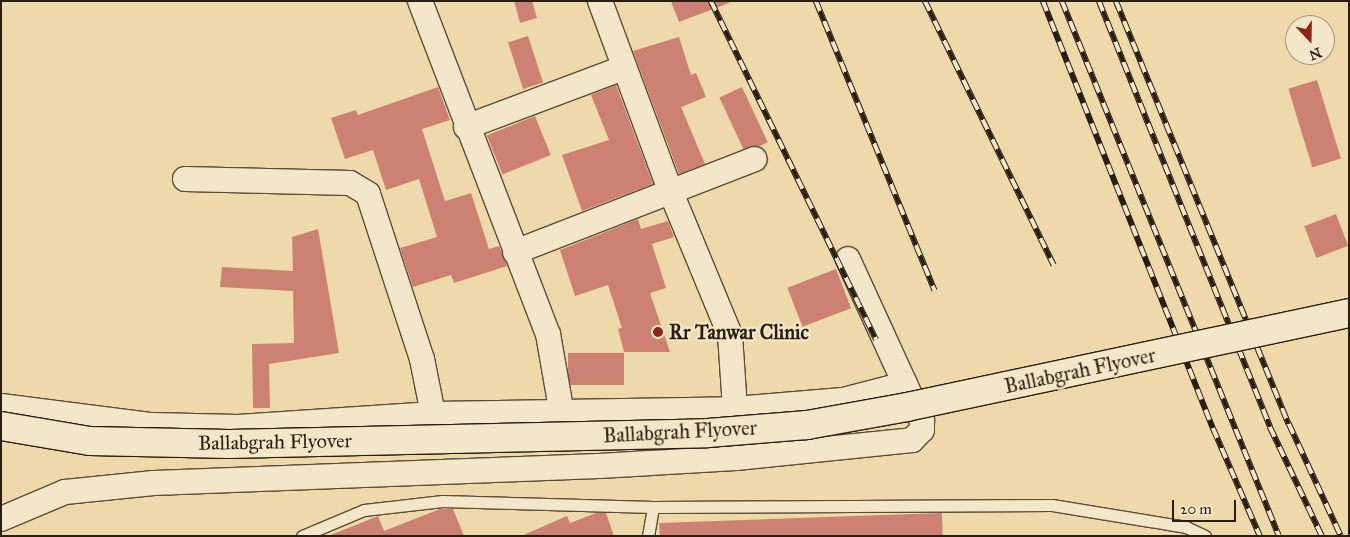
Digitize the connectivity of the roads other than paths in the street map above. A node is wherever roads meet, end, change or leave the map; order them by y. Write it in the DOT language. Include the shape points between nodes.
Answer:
graph roads {
  1 [pos="420,1"];
  2 [pos="600,1"];
  3 [pos="623,68"];
  4 [pos="466,127"];
  5 [pos="755,159"];
  6 [pos="185,180"];
  7 [pos="670,190"];
  8 [pos="515,252"];
  9 [pos="848,259"];
  10 [pos="1349,313"];
  11 [pos="905,384"];
  12 [pos="1,406"];
  13 [pos="735,409"];
  14 [pos="433,414"];
  15 [pos="562,414"];
  16 [pos="1,426"];
  17 [pos="736,458"];
  18 [pos="653,507"];
  19 [pos="1,519"];
  20 [pos="302,536"];
  21 [pos="648,536"];
  22 [pos="1206,536"];
  1 -- 4 [label="street"];
  2 -- 3 [label="street"];
  3 -- 4 [label="street"];
  3 -- 7 [label="street"];
  4 -- 8 [label="street"];
  5 -- 7 [label="street"];
  6 -- 14 [label="street" via="350,183 368,194 422,359"];
  7 -- 8 [label="street"];
  7 -- 13 [label="street" via="730,335"];
  8 -- 15 [label="street" via="548,334"];
  9 -- 11 [label="street"];
  10 -- 16 [label="main road, Ballabgrah Flyover, bridge" via="907,407 807,425 708,433 229,444 90,441"];
  11 -- 13 [label="street" via="843,400"];
  11 -- 17 [label="street" via="922,421 922,430 912,440"];
  12 -- 14 [label="street" via="152,425 228,426"];
  13 -- 15 [label="street"];
  13 -- 17 [label="street"];
  14 -- 15 [label="street"];
  17 -- 19 [label="street" via="154,483 66,492"];
  18 -- 20 [label="lane" via="409,503 364,510"];
  18 -- 21 [label="lane"];
  18 -- 22 [label="lane" via="1052,505 1186,527"];
}
